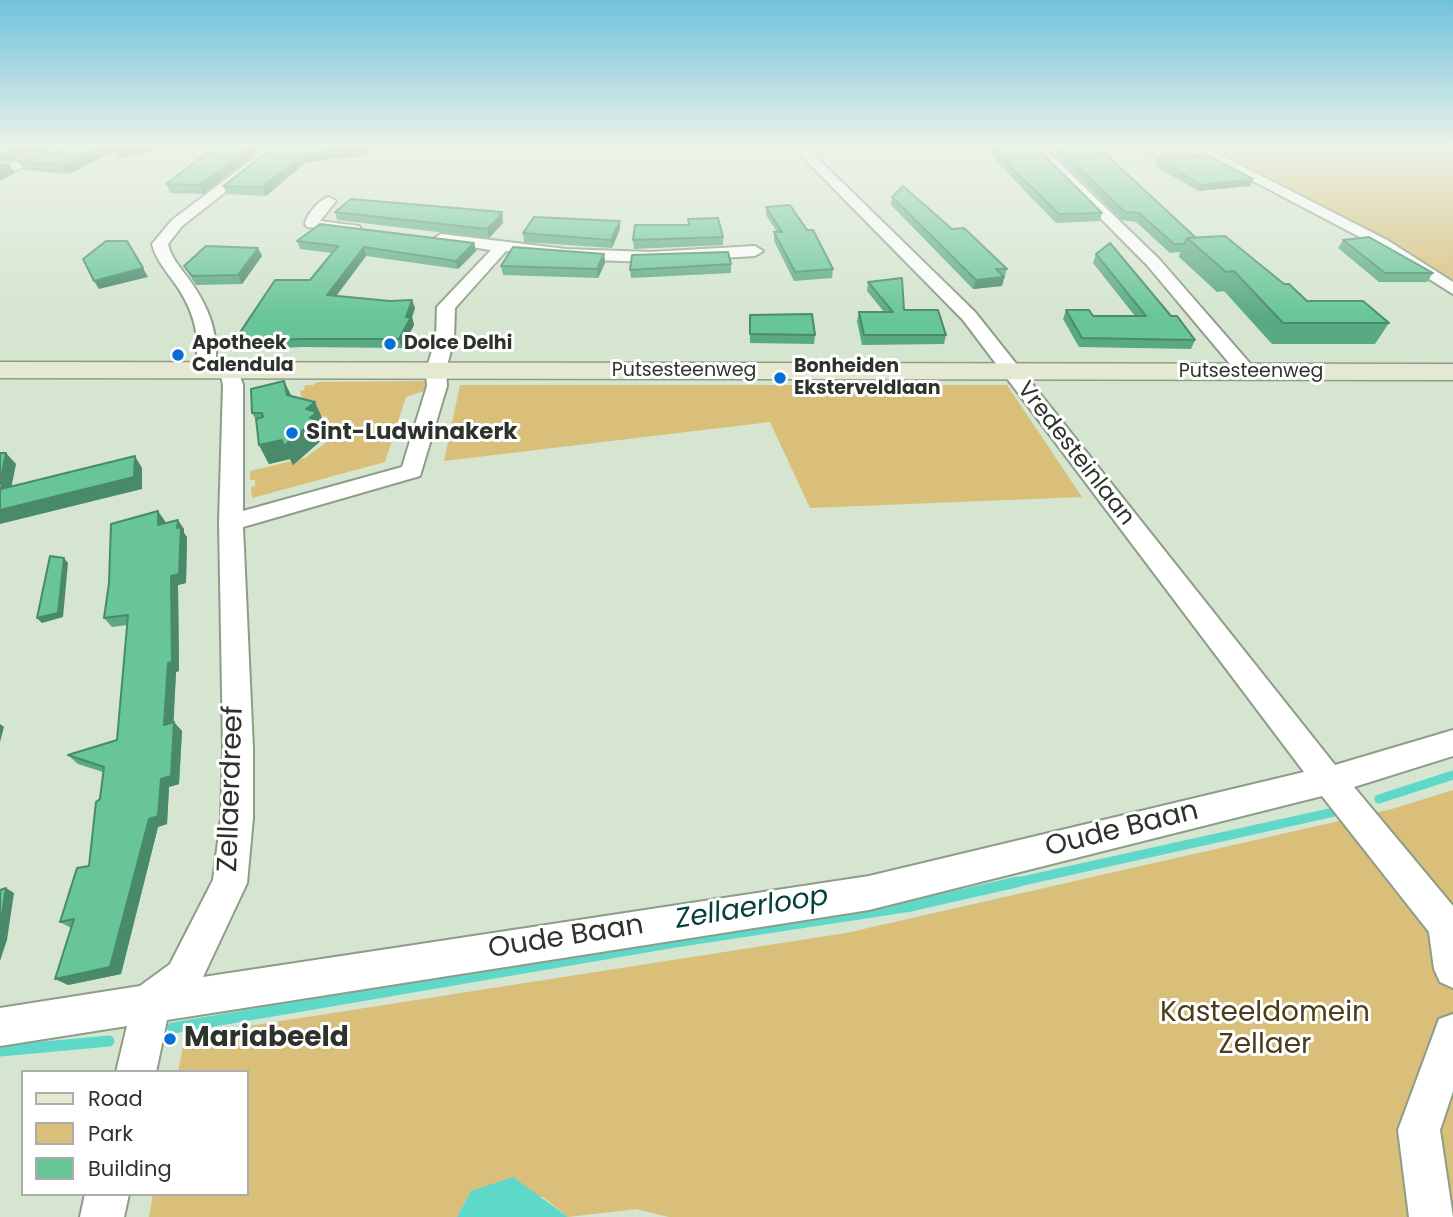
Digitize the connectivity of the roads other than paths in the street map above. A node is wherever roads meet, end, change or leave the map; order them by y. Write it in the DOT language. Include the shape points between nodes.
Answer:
graph roads {
  1 [pos="202,204"];
  2 [pos="327,204"];
  3 [pos="856,204"];
  4 [pos="1093,204"];
  5 [pos="1307,204"];
  6 [pos="376,232"];
  7 [pos="427,238"];
  8 [pos="503,246"];
  9 [pos="754,251"];
  10 [pos="1453,289"];
  11 [pos="0,370"];
  12 [pos="218,371"];
  13 [pos="1012,372"];
  14 [pos="1247,372"];
  15 [pos="1453,372"];
  16 [pos="437,378"];
  17 [pos="231,522"];
  18 [pos="1453,743"];
  19 [pos="1329,781"];
  20 [pos="1453,969"];
  21 [pos="152,1001"];
  22 [pos="0,1027"];
  23 [pos="1453,1033"];
  24 [pos="136,1070"];
  25 [pos="107,1196"];
  26 [pos="102,1217"];
  27 [pos="1430,1217"];
  1 -- 12 [label="street, Zellaerdreef" via="177,223 160,244 205,320"];
  2 -- 6 [label="street" via="312,224"];
  3 -- 13 [label="street, Vredesteinlaan" via="969,316"];
  4 -- 14 [label="street" via="1153,262"];
  5 -- 10 [label="street" via="1382,243"];
  7 -- 8 [label="street"];
  8 -- 9 [label="street" via="650,257"];
  8 -- 16 [label="street" via="446,307"];
  11 -- 12 [label="main road, Putsesteenweg"];
  12 -- 16 [label="main road, Putsesteenweg"];
  12 -- 17 [label="street, Zellaerdreef" via="234,446"];
  13 -- 14 [label="main road, Putsesteenweg"];
  13 -- 16 [label="main road, Putsesteenweg"];
  13 -- 19 [label="street, Vredesteinlaan"];
  14 -- 15 [label="main road, Putsesteenweg"];
  16 -- 17 [label="street" via="412,471"];
  17 -- 21 [label="street, Zellaerdreef" via="238,749 230,883 183,976"];
  18 -- 19 [label="street, Oude Baan"];
  19 -- 20 [label="street, Vredesteinlaan" via="1446,925"];
  19 -- 21 [label="street, Oude Baan" via="869,893"];
  21 -- 22 [label="street, Oude Baan"];
  21 -- 24 [label="street"];
  23 -- 27 [label="street" via="1419,1130"];
  25 -- 26 [label="street"];
}
